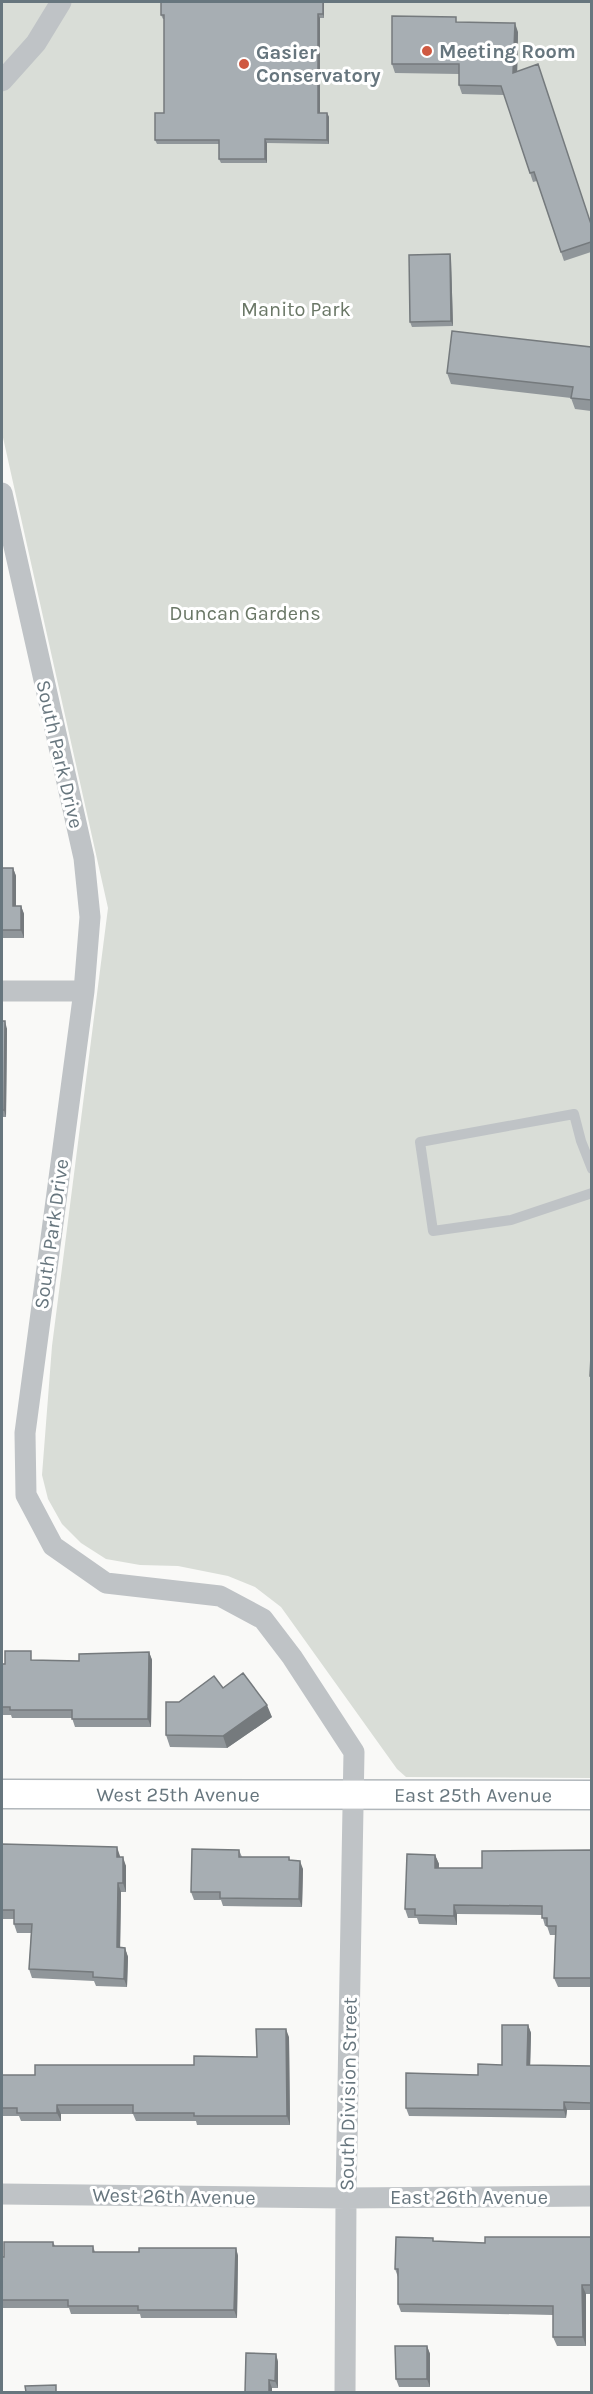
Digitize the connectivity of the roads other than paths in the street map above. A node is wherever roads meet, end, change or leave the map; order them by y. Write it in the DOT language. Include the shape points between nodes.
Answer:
graph roads {
  1 [pos="61,2"];
  2 [pos="2,81"];
  3 [pos="2,493"];
  4 [pos="2,991"];
  5 [pos="84,991"];
  6 [pos="591,1169"];
  7 [pos="591,1192"];
  8 [pos="2,1794"];
  9 [pos="591,1794"];
  10 [pos="354,1796"];
  11 [pos="2,2194"];
  12 [pos="591,2196"];
  13 [pos="346,2198"];
  14 [pos="345,2392"];
  1 -- 2 [label="street" via="36,43"];
  3 -- 5 [label="street, South Park Drive" via="84,858 90,917"];
  4 -- 5 [label="street"];
  5 -- 10 [label="street, South Park Drive" via="26,1422 26,1495 53,1546 106,1583 220,1596 263,1619 354,1752"];
  6 -- 7 [label="lane" via="574,1114 420,1142 433,1230 511,1220"];
  8 -- 10 [label="street, West 25th Avenue"];
  9 -- 10 [label="street, East 25th Avenue"];
  10 -- 13 [label="street, South Division Street"];
  11 -- 13 [label="street, West 26th Avenue"];
  12 -- 13 [label="street, East 26th Avenue"];
  13 -- 14 [label="street, South Division Street"];
}
